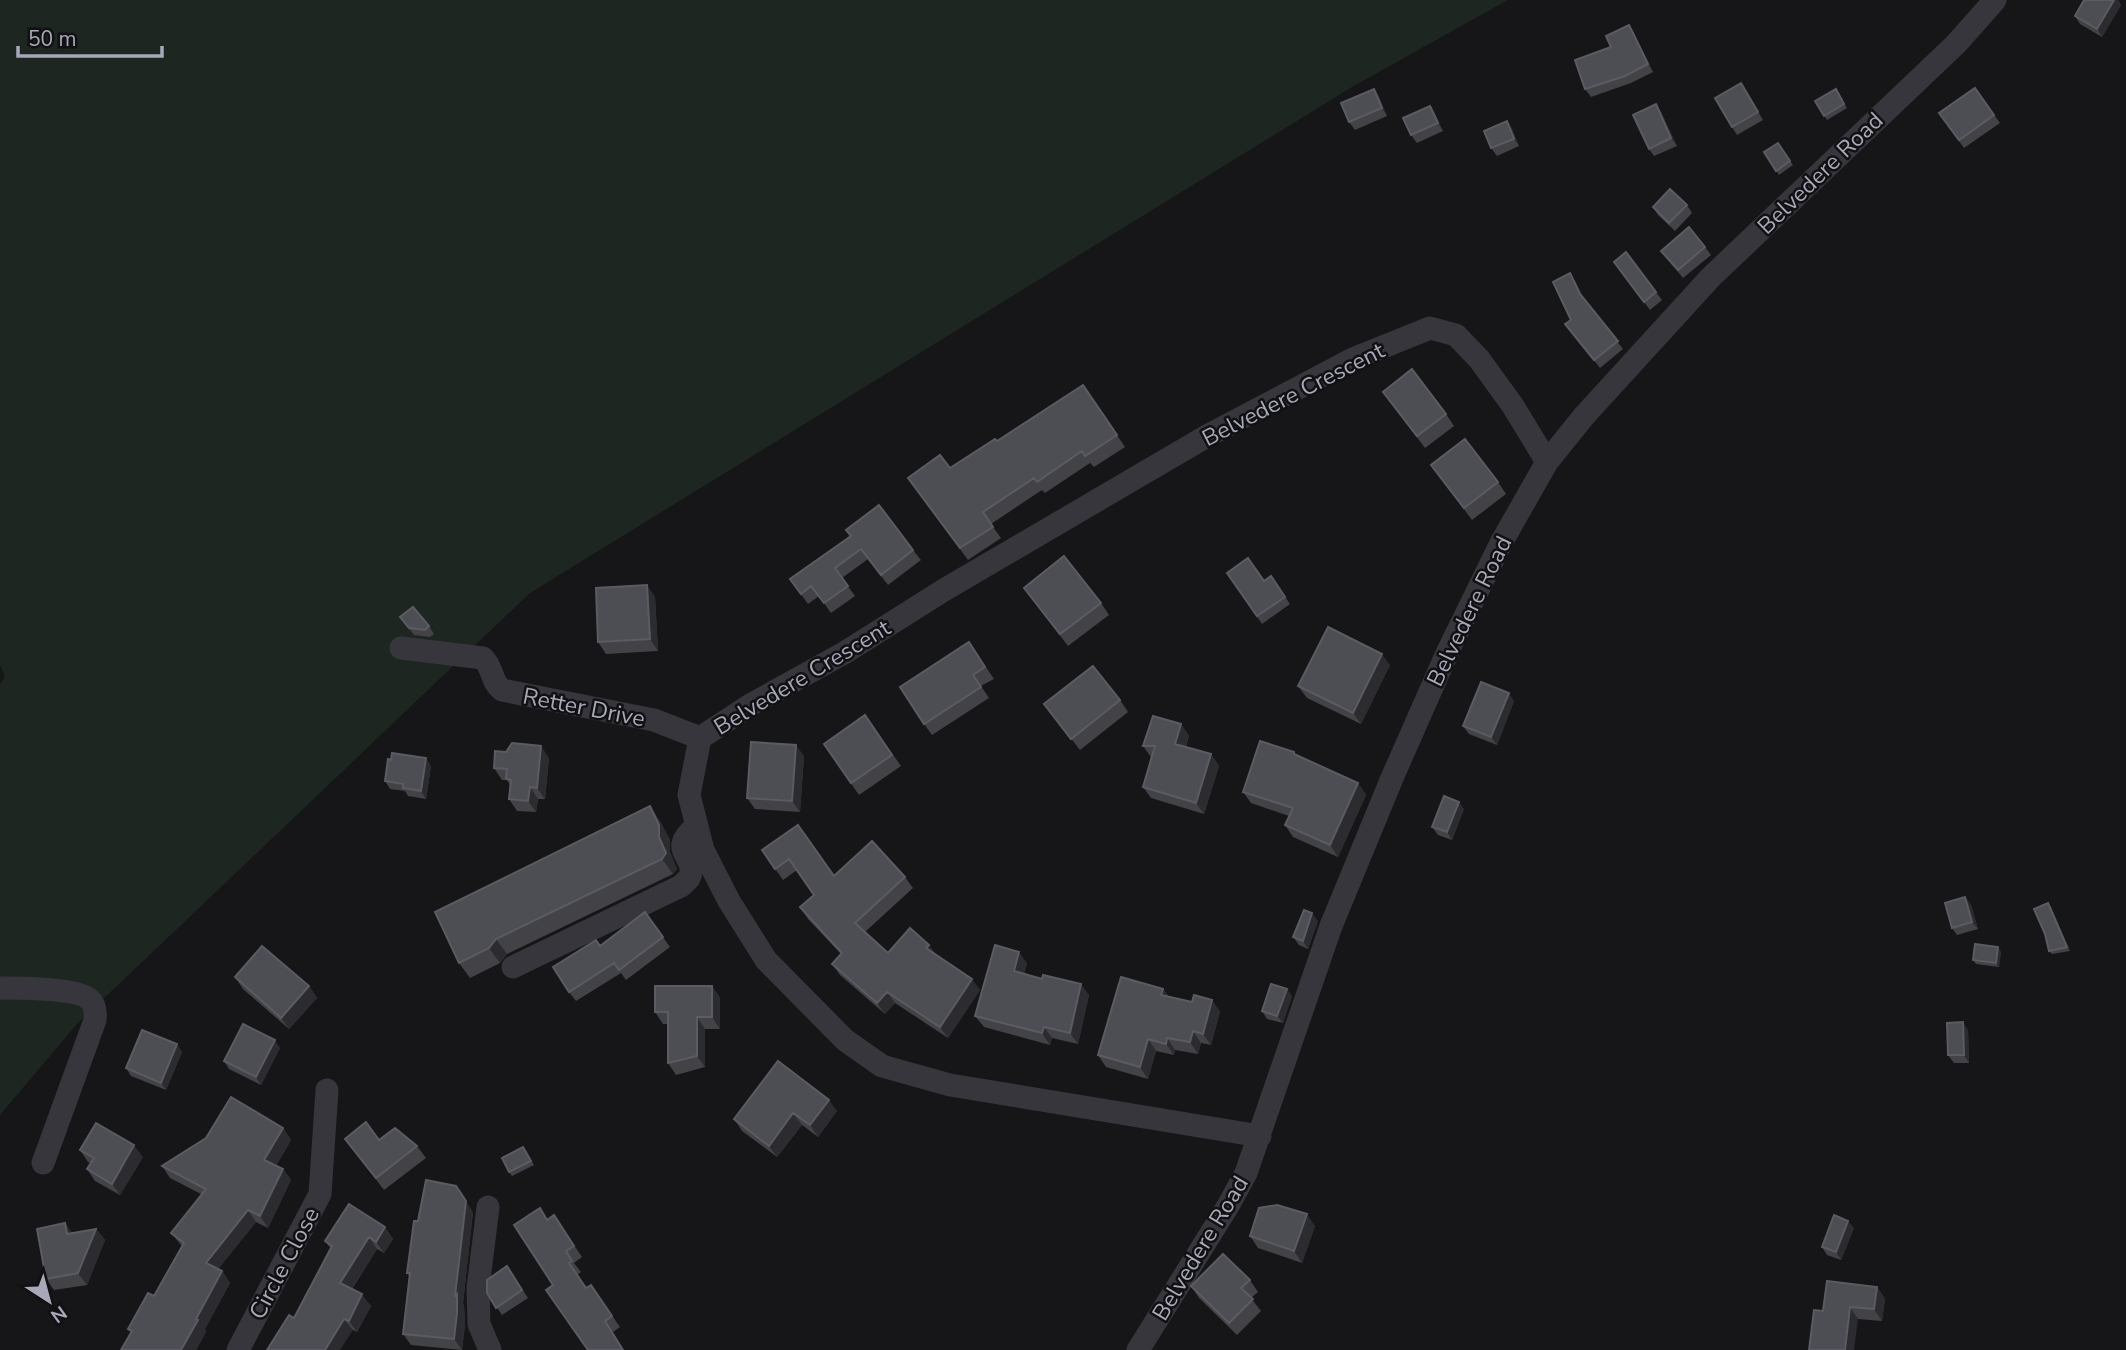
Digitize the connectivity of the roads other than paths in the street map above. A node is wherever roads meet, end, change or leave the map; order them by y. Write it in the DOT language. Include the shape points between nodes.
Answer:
graph roads {
  1 [pos="1995,0"];
  2 [pos="1547,462"];
  3 [pos="401,648"];
  4 [pos="700,737"];
  5 [pos="697,826"];
  6 [pos="513,967"];
  7 [pos="0,988"];
  8 [pos="327,1090"];
  9 [pos="1260,1136"];
  10 [pos="43,1163"];
  11 [pos="488,1208"];
  12 [pos="238,1350"];
  13 [pos="490,1350"];
  14 [pos="1138,1350"];
  1 -- 2 [label="street, Belvedere Road" via="1956,44 1711,277"];
  2 -- 4 [label="street, Belvedere Crescent" via="1479,359 1456,335 1430,328 1353,359 1207,436"];
  2 -- 9 [label="street, Belvedere Road" via="1448,651 1392,779 1331,926"];
  3 -- 4 [label="street, Retter Drive" via="483,658 502,690 654,720"];
  4 -- 5 [label="street, Belvedere Crescent" via="689,795"];
  5 -- 6 [label="street" via="682,844 691,869 681,886"];
  5 -- 9 [label="street, Belvedere Crescent" via="703,850 729,901 766,960 845,1040 883,1066 950,1085"];
  7 -- 10 [label="street" via="83,995 96,1012"];
  8 -- 12 [label="street, Circle Close" via="320,1194"];
  9 -- 14 [label="street, Belvedere Road" via="1228,1206"];
  11 -- 13 [label="street" via="478,1288 479,1324"];
}
